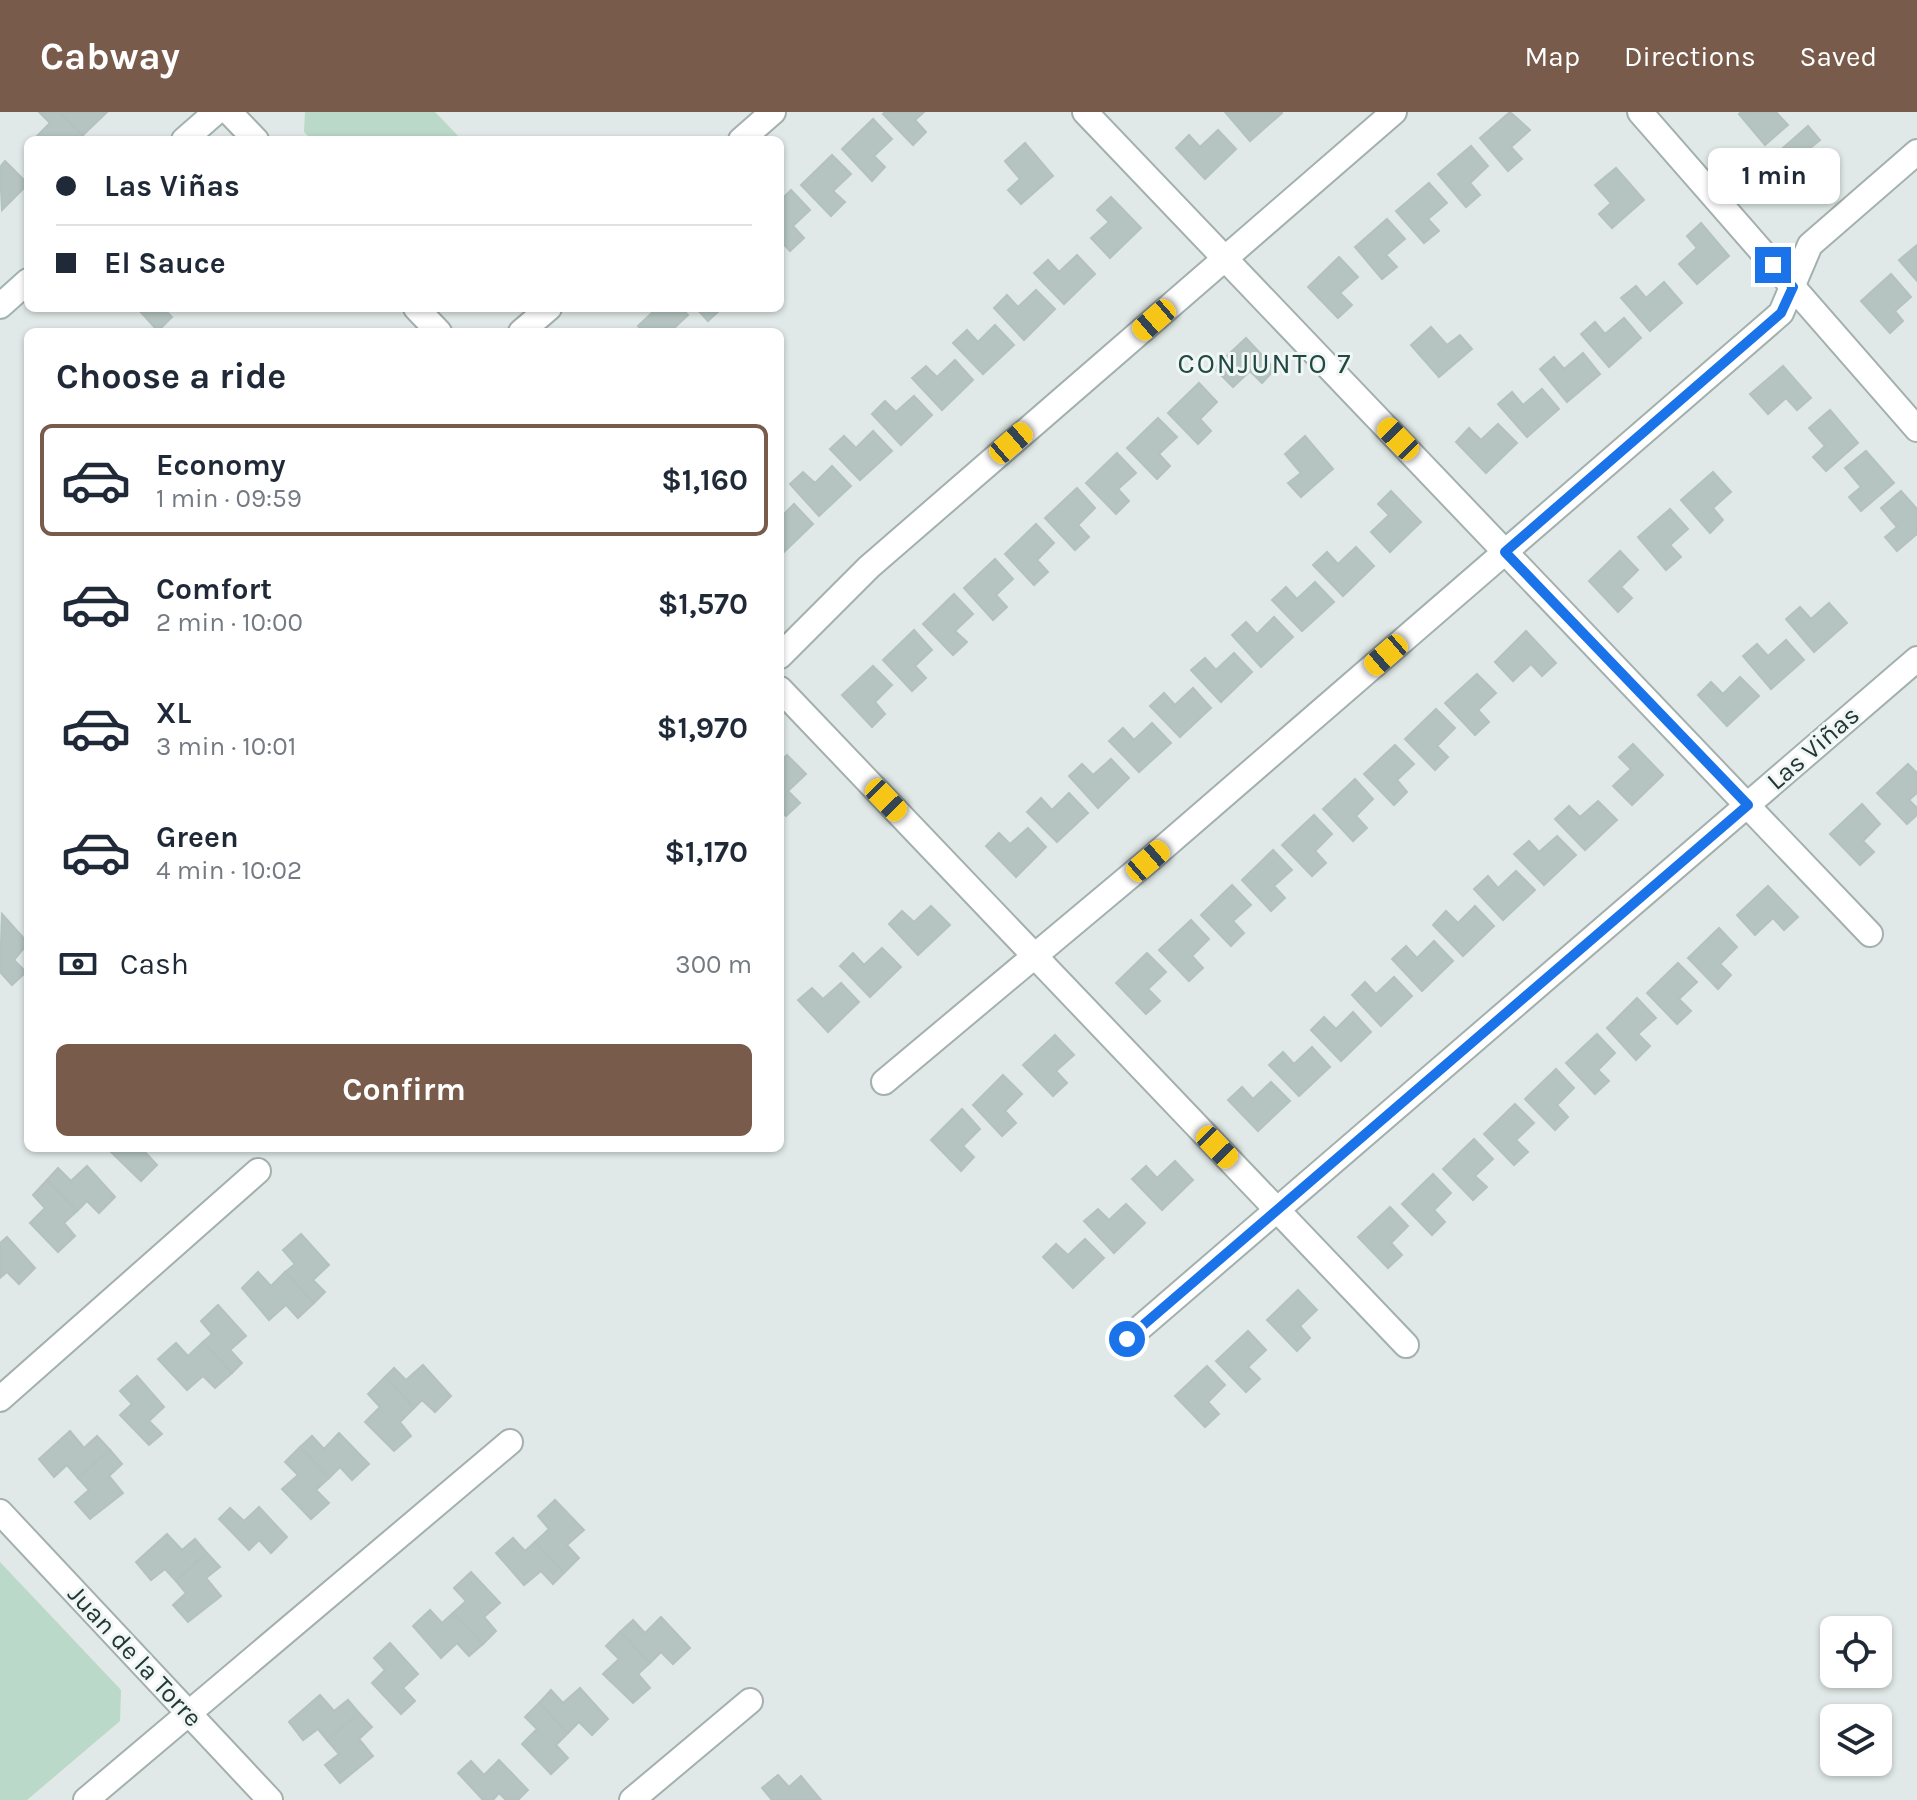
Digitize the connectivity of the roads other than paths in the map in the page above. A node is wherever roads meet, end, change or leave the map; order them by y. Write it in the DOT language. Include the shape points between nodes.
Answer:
graph roads {
  1 [pos="216,112"];
  2 [pos="229,112"];
  3 [pos="773,112"];
  4 [pos="1085,112"];
  5 [pos="1394,112"];
  6 [pos="1640,112"];
  7 [pos="189,136"];
  8 [pos="252,136"];
  9 [pos="746,136"];
  10 [pos="1917,152"];
  11 [pos="1225,258"];
  12 [pos="24,285"];
  13 [pos="1793,287"];
  14 [pos="0,306"];
  15 [pos="420,312"];
  16 [pos="544,312"];
  17 [pos="435,328"];
  18 [pos="526,328"];
  19 [pos="1917,429"];
  20 [pos="1505,552"];
  21 [pos="784,652"];
  22 [pos="1917,659"];
  23 [pos="784,693"];
  24 [pos="1748,805"];
  25 [pos="1870,934"];
  26 [pos="1035,956"];
  27 [pos="884,1082"];
  28 [pos="258,1171"];
  29 [pos="1278,1210"];
  30 [pos="1127,1339"];
  31 [pos="1406,1345"];
  32 [pos="0,1399"];
  33 [pos="510,1442"];
  34 [pos="0,1512"];
  35 [pos="750,1701"];
  36 [pos="189,1714"];
  37 [pos="86,1800"];
  38 [pos="270,1800"];
  39 [pos="632,1800"];
  1 -- 7 [label="street"];
  2 -- 8 [label="street"];
  3 -- 9 [label="street"];
  4 -- 11 [label="street"];
  5 -- 11 [label="street"];
  6 -- 13 [label="street"];
  10 -- 13 [label="street" via="1810,245"];
  11 -- 20 [label="street"];
  11 -- 21 [label="street" via="869,567"];
  12 -- 14 [label="street"];
  13 -- 19 [label="street"];
  13 -- 20 [label="street" via="1781,313"];
  15 -- 17 [label="street"];
  16 -- 18 [label="street"];
  20 -- 24 [label="street"];
  20 -- 26 [label="street"];
  22 -- 24 [label="street, Las Viñas"];
  23 -- 26 [label="street"];
  24 -- 25 [label="street"];
  24 -- 29 [label="street, Las Viñas"];
  26 -- 27 [label="street"];
  26 -- 29 [label="street"];
  28 -- 32 [label="street"];
  29 -- 30 [label="street, Las Viñas"];
  29 -- 31 [label="street"];
  33 -- 36 [label="street"];
  34 -- 36 [label="street, Juan de la Torre"];
  35 -- 39 [label="street"];
  36 -- 37 [label="street"];
  36 -- 38 [label="street, Juan de la Torre"];
}
